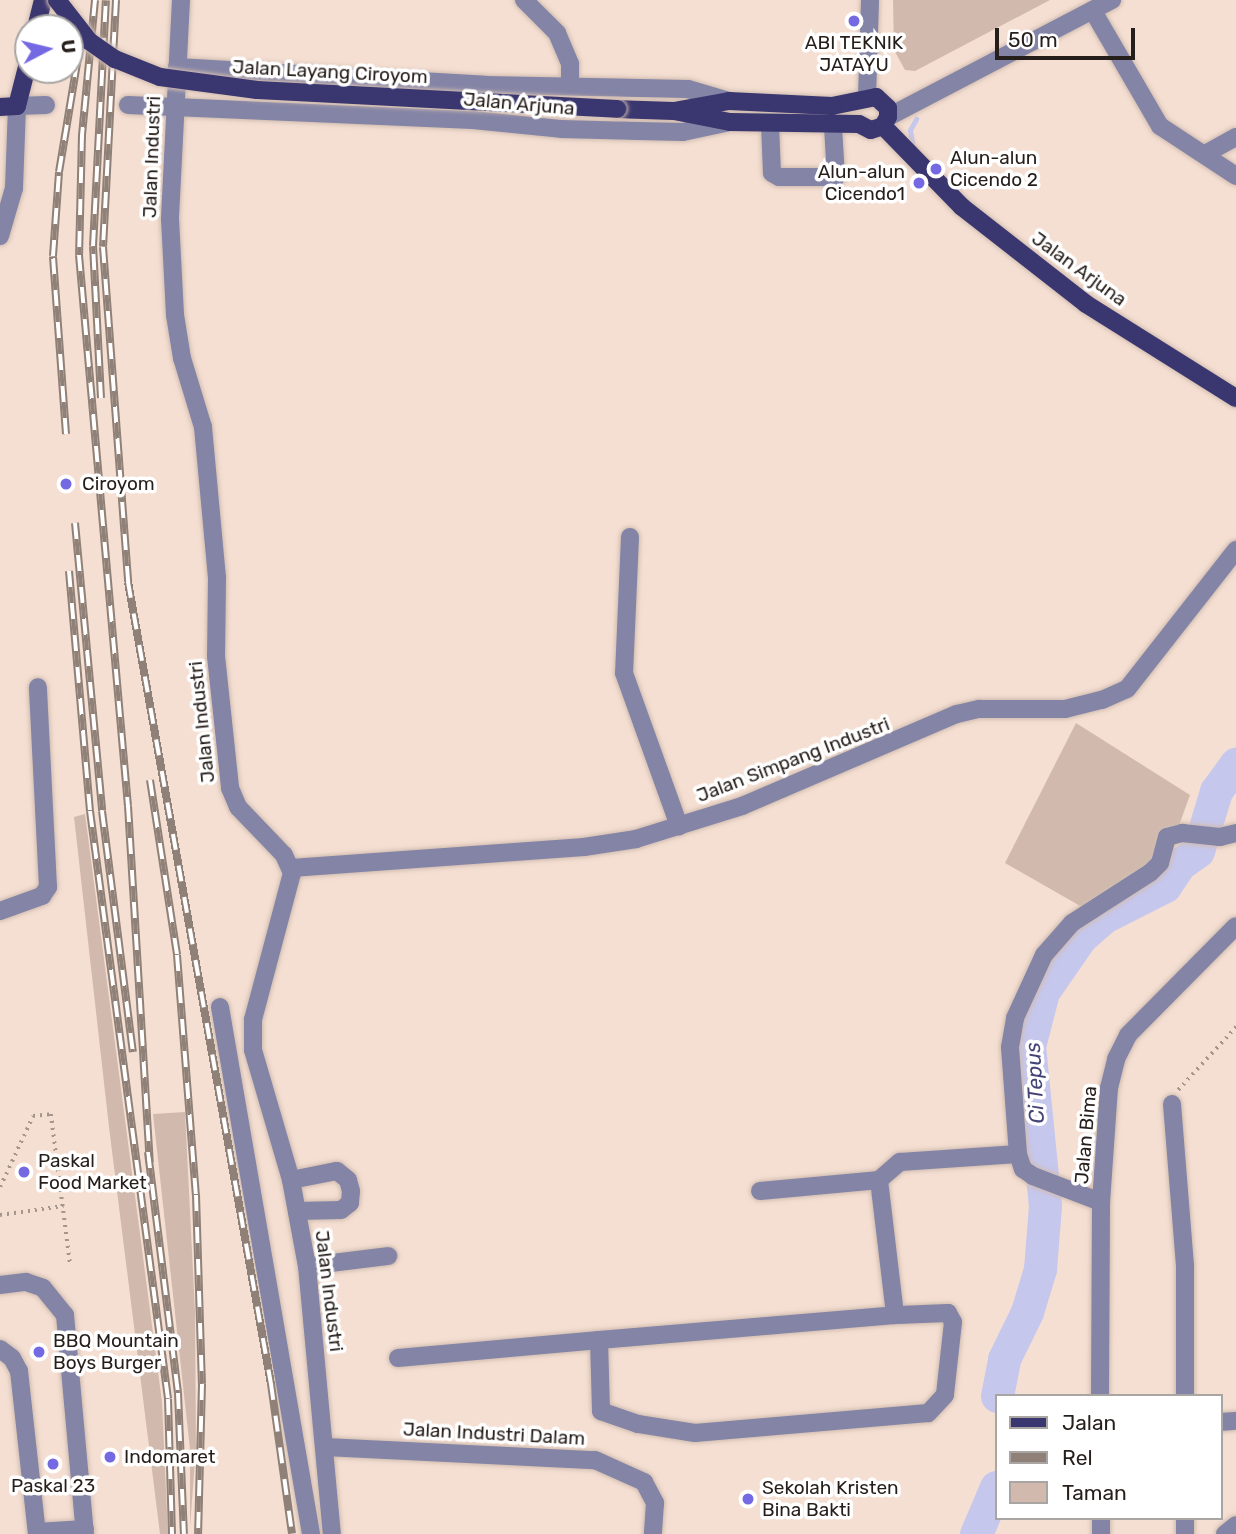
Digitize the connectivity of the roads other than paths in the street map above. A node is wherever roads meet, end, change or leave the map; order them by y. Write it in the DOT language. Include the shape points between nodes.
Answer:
graph roads {
  1 [pos="57,0"];
  2 [pos="181,0"];
  3 [pos="524,0"];
  4 [pos="870,0"];
  5 [pos="1112,0"];
  6 [pos="540,8"];
  7 [pos="1093,10"];
  8 [pos="177,67"];
  9 [pos="18,84"];
  10 [pos="570,84"];
  11 [pos="862,100"];
  12 [pos="729,101"];
  13 [pos="176,104"];
  14 [pos="46,105"];
  15 [pos="128,105"];
  16 [pos="8,106"];
  17 [pos="674,111"];
  18 [pos="886,121"];
  19 [pos="730,122"];
  20 [pos="769,124"];
  21 [pos="859,124"];
  22 [pos="833,126"];
  23 [pos="1236,137"];
  24 [pos="1205,154"];
  25 [pos="1236,176"];
  26 [pos="0,236"];
  27 [pos="1236,398"];
  28 [pos="630,537"];
  29 [pos="1236,550"];
  30 [pos="38,687"];
  31 [pos="679,826"];
  32 [pos="1228,835"];
  33 [pos="292,868"];
  34 [pos="0,911"];
  35 [pos="1236,926"];
  36 [pos="220,1007"];
  37 [pos="1172,1104"];
  38 [pos="1018,1154"];
  39 [pos="291,1180"];
  40 [pos="878,1180"];
  41 [pos="760,1191"];
  42 [pos="1101,1202"];
  43 [pos="296,1211"];
  44 [pos="388,1256"];
  45 [pos="307,1266"];
  46 [pos="0,1285"];
  47 [pos="895,1315"];
  48 [pos="599,1340"];
  49 [pos="4,1355"];
  50 [pos="398,1358"];
  51 [pos="1100,1394"];
  52 [pos="1185,1394"];
  53 [pos="325,1447"];
  54 [pos="1236,1525"];
  55 [pos="85,1531"];
  56 [pos="37,1533"];
  57 [pos="311,1534"];
  58 [pos="332,1534"];
  59 [pos="653,1534"];
  60 [pos="1225,1534"];
  1 -- 17 [label="main road, Jalan Layang Ciroyom, bridge" via="89,41 125,64 171,80 257,90"];
  2 -- 8 [label="street, Jalan Industri"];
  3 -- 6 [label="street"];
  4 -- 11 [label="street"];
  5 -- 7 [label="street"];
  6 -- 10 [label="street" via="566,51"];
  7 -- 18 [label="street"];
  7 -- 24 [label="street" via="1160,126"];
  8 -- 10 [label="street, Jalan Arjuna" via="485,85"];
  8 -- 13 [label="street, Jalan Industri"];
  9 -- 16 [label="main road"];
  10 -- 12 [label="street, Jalan Arjuna" via="688,89"];
  11 -- 12 [label="main road, Jalan Arjuna"];
  11 -- 18 [label="main road, Jalan Arjuna" via="883,101"];
  11 -- 21 [label="main road" via="855,113"];
  12 -- 17 [label="main road, Jalan Layang Ciroyom"];
  13 -- 15 [label="street, Jalan Arjuna"];
  13 -- 19 [label="street, Jalan Arjuna" via="561,129 683,132"];
  13 -- 33 [label="street, Jalan Industri" via="170,219 175,315 182,358 203,427 217,578 216,656 230,788 238,807"];
  14 -- 16 [label="street"];
  16 -- 26 [label="street" via="14,188"];
  17 -- 19 [label="main road, Jalan Layang Ciroyom"];
  18 -- 21 [label="main road, Jalan Arjuna" via="871,130"];
  18 -- 27 [label="main road, Jalan Arjuna" via="962,207 1086,304"];
  19 -- 20 [label="main road, Jalan Arjuna"];
  20 -- 22 [label="main road, Jalan Arjuna"];
  20 -- 22 [label="street" via="772,173 779,177 836,177"];
  21 -- 22 [label="main road, Jalan Arjuna"];
  23 -- 24 [label="street"];
  24 -- 25 [label="street"];
  28 -- 31 [label="street" via="624,673"];
  29 -- 31 [label="street, Jalan Simpang Industri" via="1127,689 1065,709 979,709 957,714 877,752"];
  30 -- 34 [label="street" via="48,887 42,896"];
  31 -- 33 [label="street, Jalan Simpang Industri" via="584,847"];
  32 -- 38 [label="street" via="1182,833 1167,837 1160,863 1151,872 1072,923 1044,955 1015,1018 1010,1047"];
  33 -- 39 [label="street, Jalan Industri" via="252,1034"];
  35 -- 42 [label="street, Jalan Bima" via="1128,1035 1116,1059"];
  36 -- 57 [label="street"];
  37 -- 52 [label="street" via="1185,1266"];
  38 -- 40 [label="street" via="900,1162"];
  38 -- 42 [label="street" via="1023,1169 1033,1176"];
  39 -- 43 [label="street, Jalan Industri"];
  39 -- 43 [label="street" via="337,1171 348,1180 351,1191 351,1203 341,1210"];
  40 -- 41 [label="street"];
  40 -- 47 [label="street"];
  42 -- 51 [label="street, Jalan Bima"];
  43 -- 45 [label="street, Jalan Industri"];
  44 -- 45 [label="street"];
  45 -- 53 [label="street, Jalan Industri"];
  46 -- 55 [label="street" via="26,1282 43,1288 65,1315"];
  47 -- 48 [label="street"];
  47 -- 48 [label="street" via="948,1314 953,1322 945,1395 928,1413 695,1433 669,1431 601,1411"];
  48 -- 50 [label="street"];
  49 -- 56 [label="street" via="19,1371"];
  53 -- 58 [label="street, Jalan Industri"];
  53 -- 59 [label="street, Jalan Industri Dalam" via="595,1460 644,1482 654,1503"];
  54 -- 60 [label="street"];
  55 -- 56 [label="street"];
}
